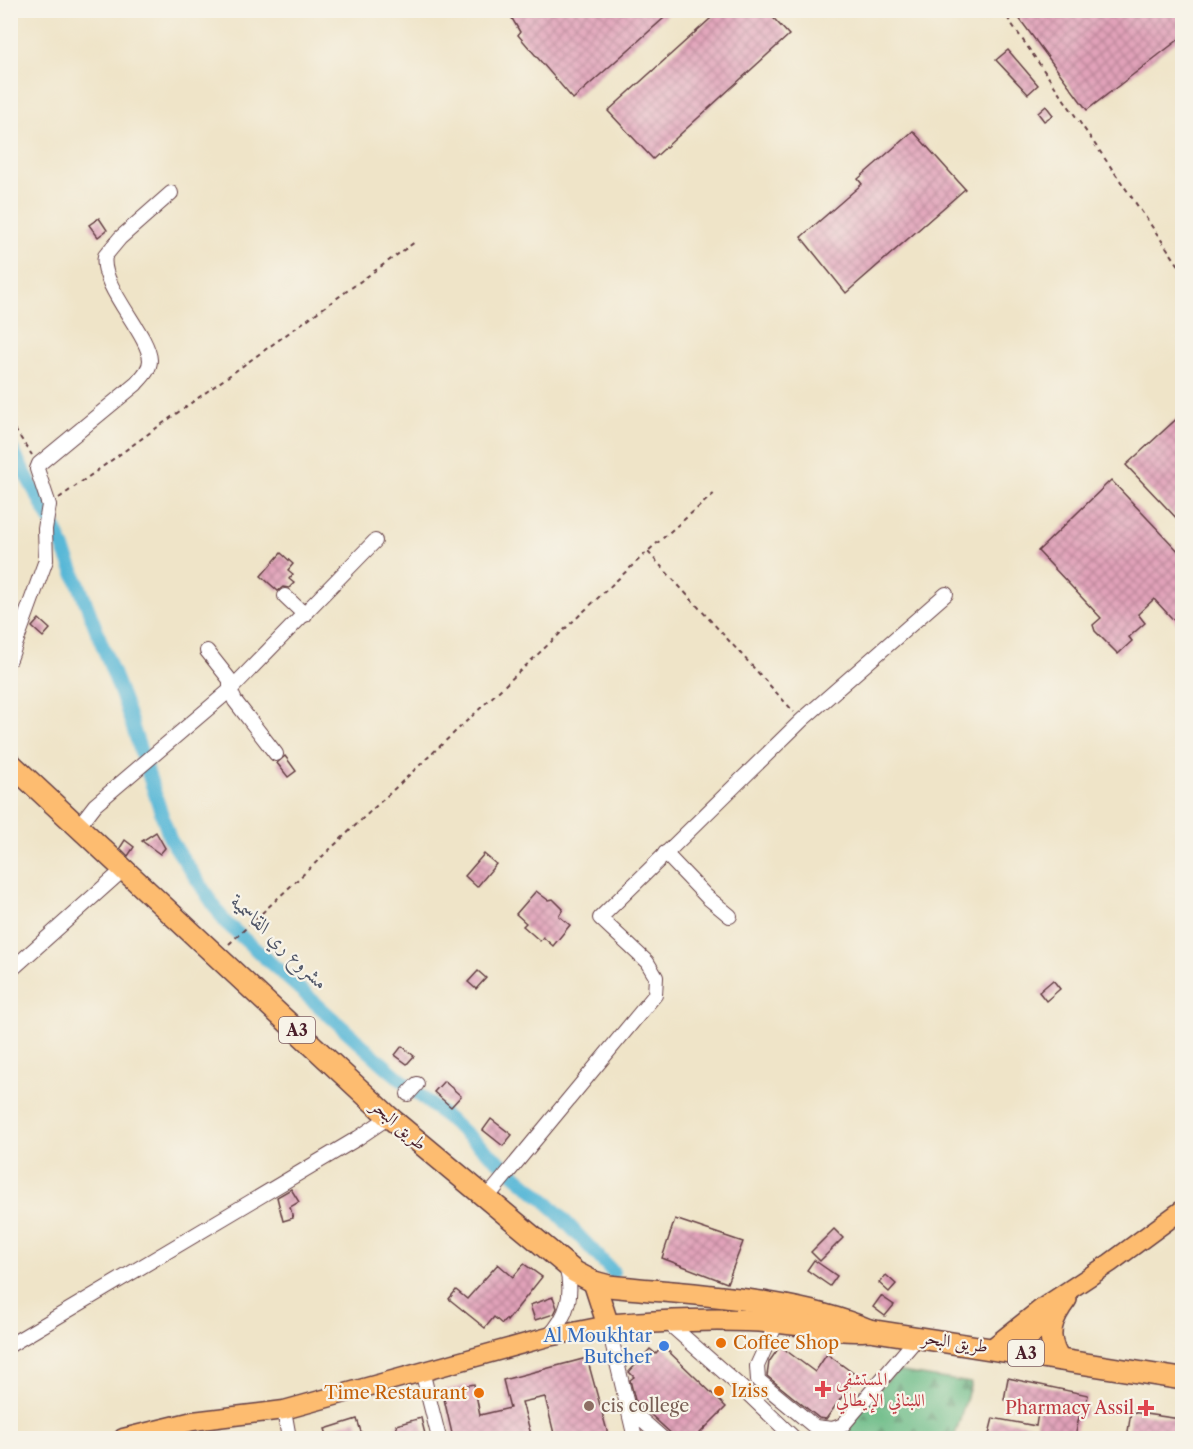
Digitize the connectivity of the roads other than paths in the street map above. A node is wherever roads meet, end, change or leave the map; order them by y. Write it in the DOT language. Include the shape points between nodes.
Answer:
graph roads {
  1 [pos="171,193"];
  2 [pos="375,541"];
  3 [pos="946,594"];
  4 [pos="285,596"];
  5 [pos="304,615"];
  6 [pos="207,651"];
  7 [pos="10,659"];
  8 [pos="230,690"];
  9 [pos="276,754"];
  10 [pos="10,763"];
  11 [pos="78,827"];
  12 [pos="665,853"];
  13 [pos="124,868"];
  14 [pos="730,916"];
  15 [pos="10,971"];
  16 [pos="389,1117"];
  17 [pos="486,1199"];
  18 [pos="1182,1210"];
  19 [pos="566,1266"];
  20 [pos="1088,1278"];
  21 [pos="594,1282"];
  22 [pos="1066,1299"];
  23 [pos="665,1320"];
  24 [pos="777,1322"];
  25 [pos="608,1324"];
  26 [pos="869,1330"];
  27 [pos="548,1337"];
  28 [pos="918,1337"];
  29 [pos="10,1345"];
  30 [pos="993,1347"];
  31 [pos="1017,1352"];
  32 [pos="1058,1358"];
  33 [pos="422,1371"];
  34 [pos="1182,1379"];
  35 [pos="628,1408"];
  36 [pos="284,1410"];
  37 [pos="123,1438"];
  38 [pos="289,1438"];
  39 [pos="439,1438"];
  40 [pos="635,1438"];
  41 [pos="662,1438"];
  42 [pos="794,1438"];
  1 -- 7 [label="street" via="107,252 104,262 150,360 146,374 39,464 50,506 44,566"];
  2 -- 5 [label="street"];
  3 -- 12 [label="street" via="802,720"];
  4 -- 5 [label="street"];
  5 -- 8 [label="street"];
  6 -- 8 [label="street" via="230,680"];
  8 -- 9 [label="street"];
  8 -- 11 [label="street" via="95,805"];
  10 -- 11 [label="highway, طريق البحر / A3"];
  11 -- 13 [label="highway, طريق البحر / A3"];
  12 -- 14 [label="street"];
  12 -- 17 [label="street" via="600,918 647,962 656,977 655,995"];
  13 -- 15 [label="street"];
  13 -- 16 [label="highway, طريق البحر / A3"];
  16 -- 17 [label="highway, طريق البحر / A3"];
  16 -- 29 [label="street"];
  17 -- 19 [label="highway, طريق البحر / A3"];
  18 -- 20 [label="main road"];
  19 -- 21 [label="highway, طريق البحر / A3"];
  19 -- 27 [label="street" via="570,1281 566,1312"];
  20 -- 22 [label="main road"];
  20 -- 30 [label="main road" via="1034,1313"];
  21 -- 25 [label="highway"];
  21 -- 26 [label="highway, طريق البحر / A3" via="797,1309"];
  22 -- 31 [label="main road"];
  22 -- 32 [label="highway" via="1055,1314 1049,1338"];
  23 -- 24 [label="highway, طريق البحر / A3"];
  23 -- 25 [label="highway, طريق البحر / A3"];
  23 -- 42 [label="street"];
  24 -- 26 [label="highway, طريق البحر / A3" via="837,1331"];
  24 -- 28 [label="street" via="757,1366 758,1380 815,1427 826,1430 843,1425"];
  25 -- 27 [label="main road"];
  25 -- 35 [label="street"];
  26 -- 28 [label="highway, طريق البحر / A3"];
  27 -- 33 [label="main road"];
  28 -- 30 [label="highway, طريق البحر / A3"];
  30 -- 31 [label="highway, طريق البحر / A3"];
  31 -- 32 [label="highway, طريق البحر / A3"];
  32 -- 34 [label="highway, طريق البحر / A3"];
  33 -- 36 [label="main road"];
  33 -- 39 [label="street"];
  35 -- 40 [label="street"];
  35 -- 41 [label="street"];
  36 -- 37 [label="main road" via="193,1421"];
  36 -- 38 [label="street"];
}
